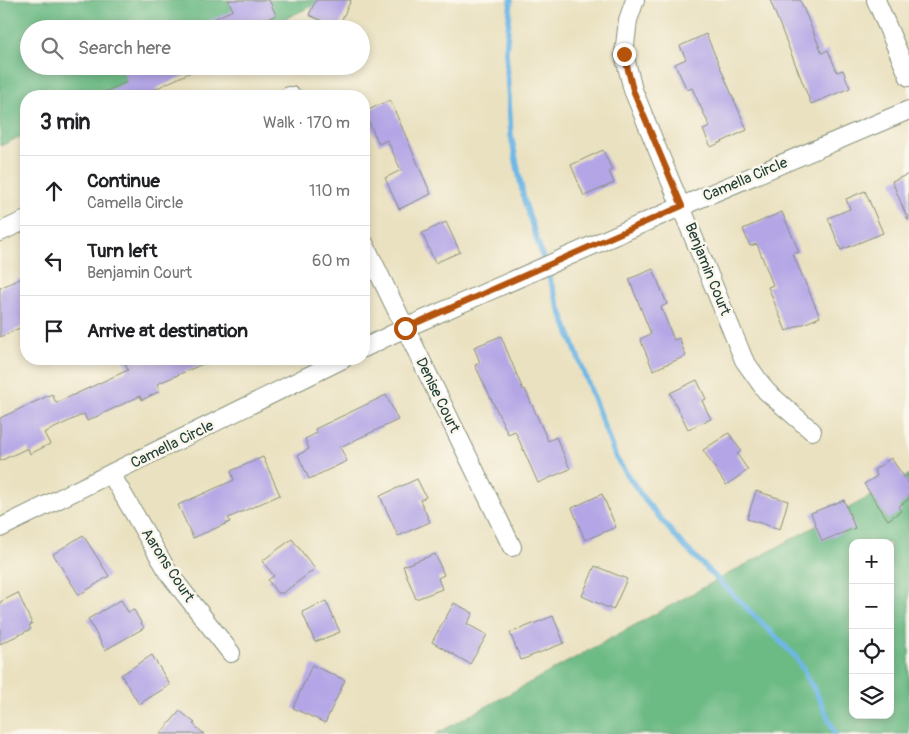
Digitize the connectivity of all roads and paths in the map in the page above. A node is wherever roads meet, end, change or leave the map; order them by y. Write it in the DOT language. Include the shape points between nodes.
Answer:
graph roads {
  1 [pos="635,0"];
  2 [pos="876,0"];
  3 [pos="909,77"];
  4 [pos="909,110"];
  5 [pos="682,206"];
  6 [pos="20,223"];
  7 [pos="0,232"];
  8 [pos="370,256"];
  9 [pos="405,328"];
  10 [pos="370,345"];
  11 [pos="331,365"];
  12 [pos="812,431"];
  13 [pos="111,474"];
  14 [pos="0,528"];
  15 [pos="512,547"];
  16 [pos="231,653"];
  1 -- 5 [label="street, Benjamin Court" via="628,20 624,54 633,90"];
  2 -- 3 [label="street"];
  4 -- 5 [label="street, Camella Circle"];
  5 -- 9 [label="street, Camella Circle"];
  5 -- 12 [label="street, Benjamin Court" via="744,360 766,391"];
  6 -- 7 [label="street"];
  8 -- 9 [label="street, Denise Court"];
  9 -- 10 [label="street, Camella Circle"];
  9 -- 15 [label="street, Denise Court"];
  11 -- 13 [label="street, Camella Circle"];
  13 -- 14 [label="street, Camella Circle"];
  13 -- 16 [label="street, Aarons Court" via="170,575"];
}
